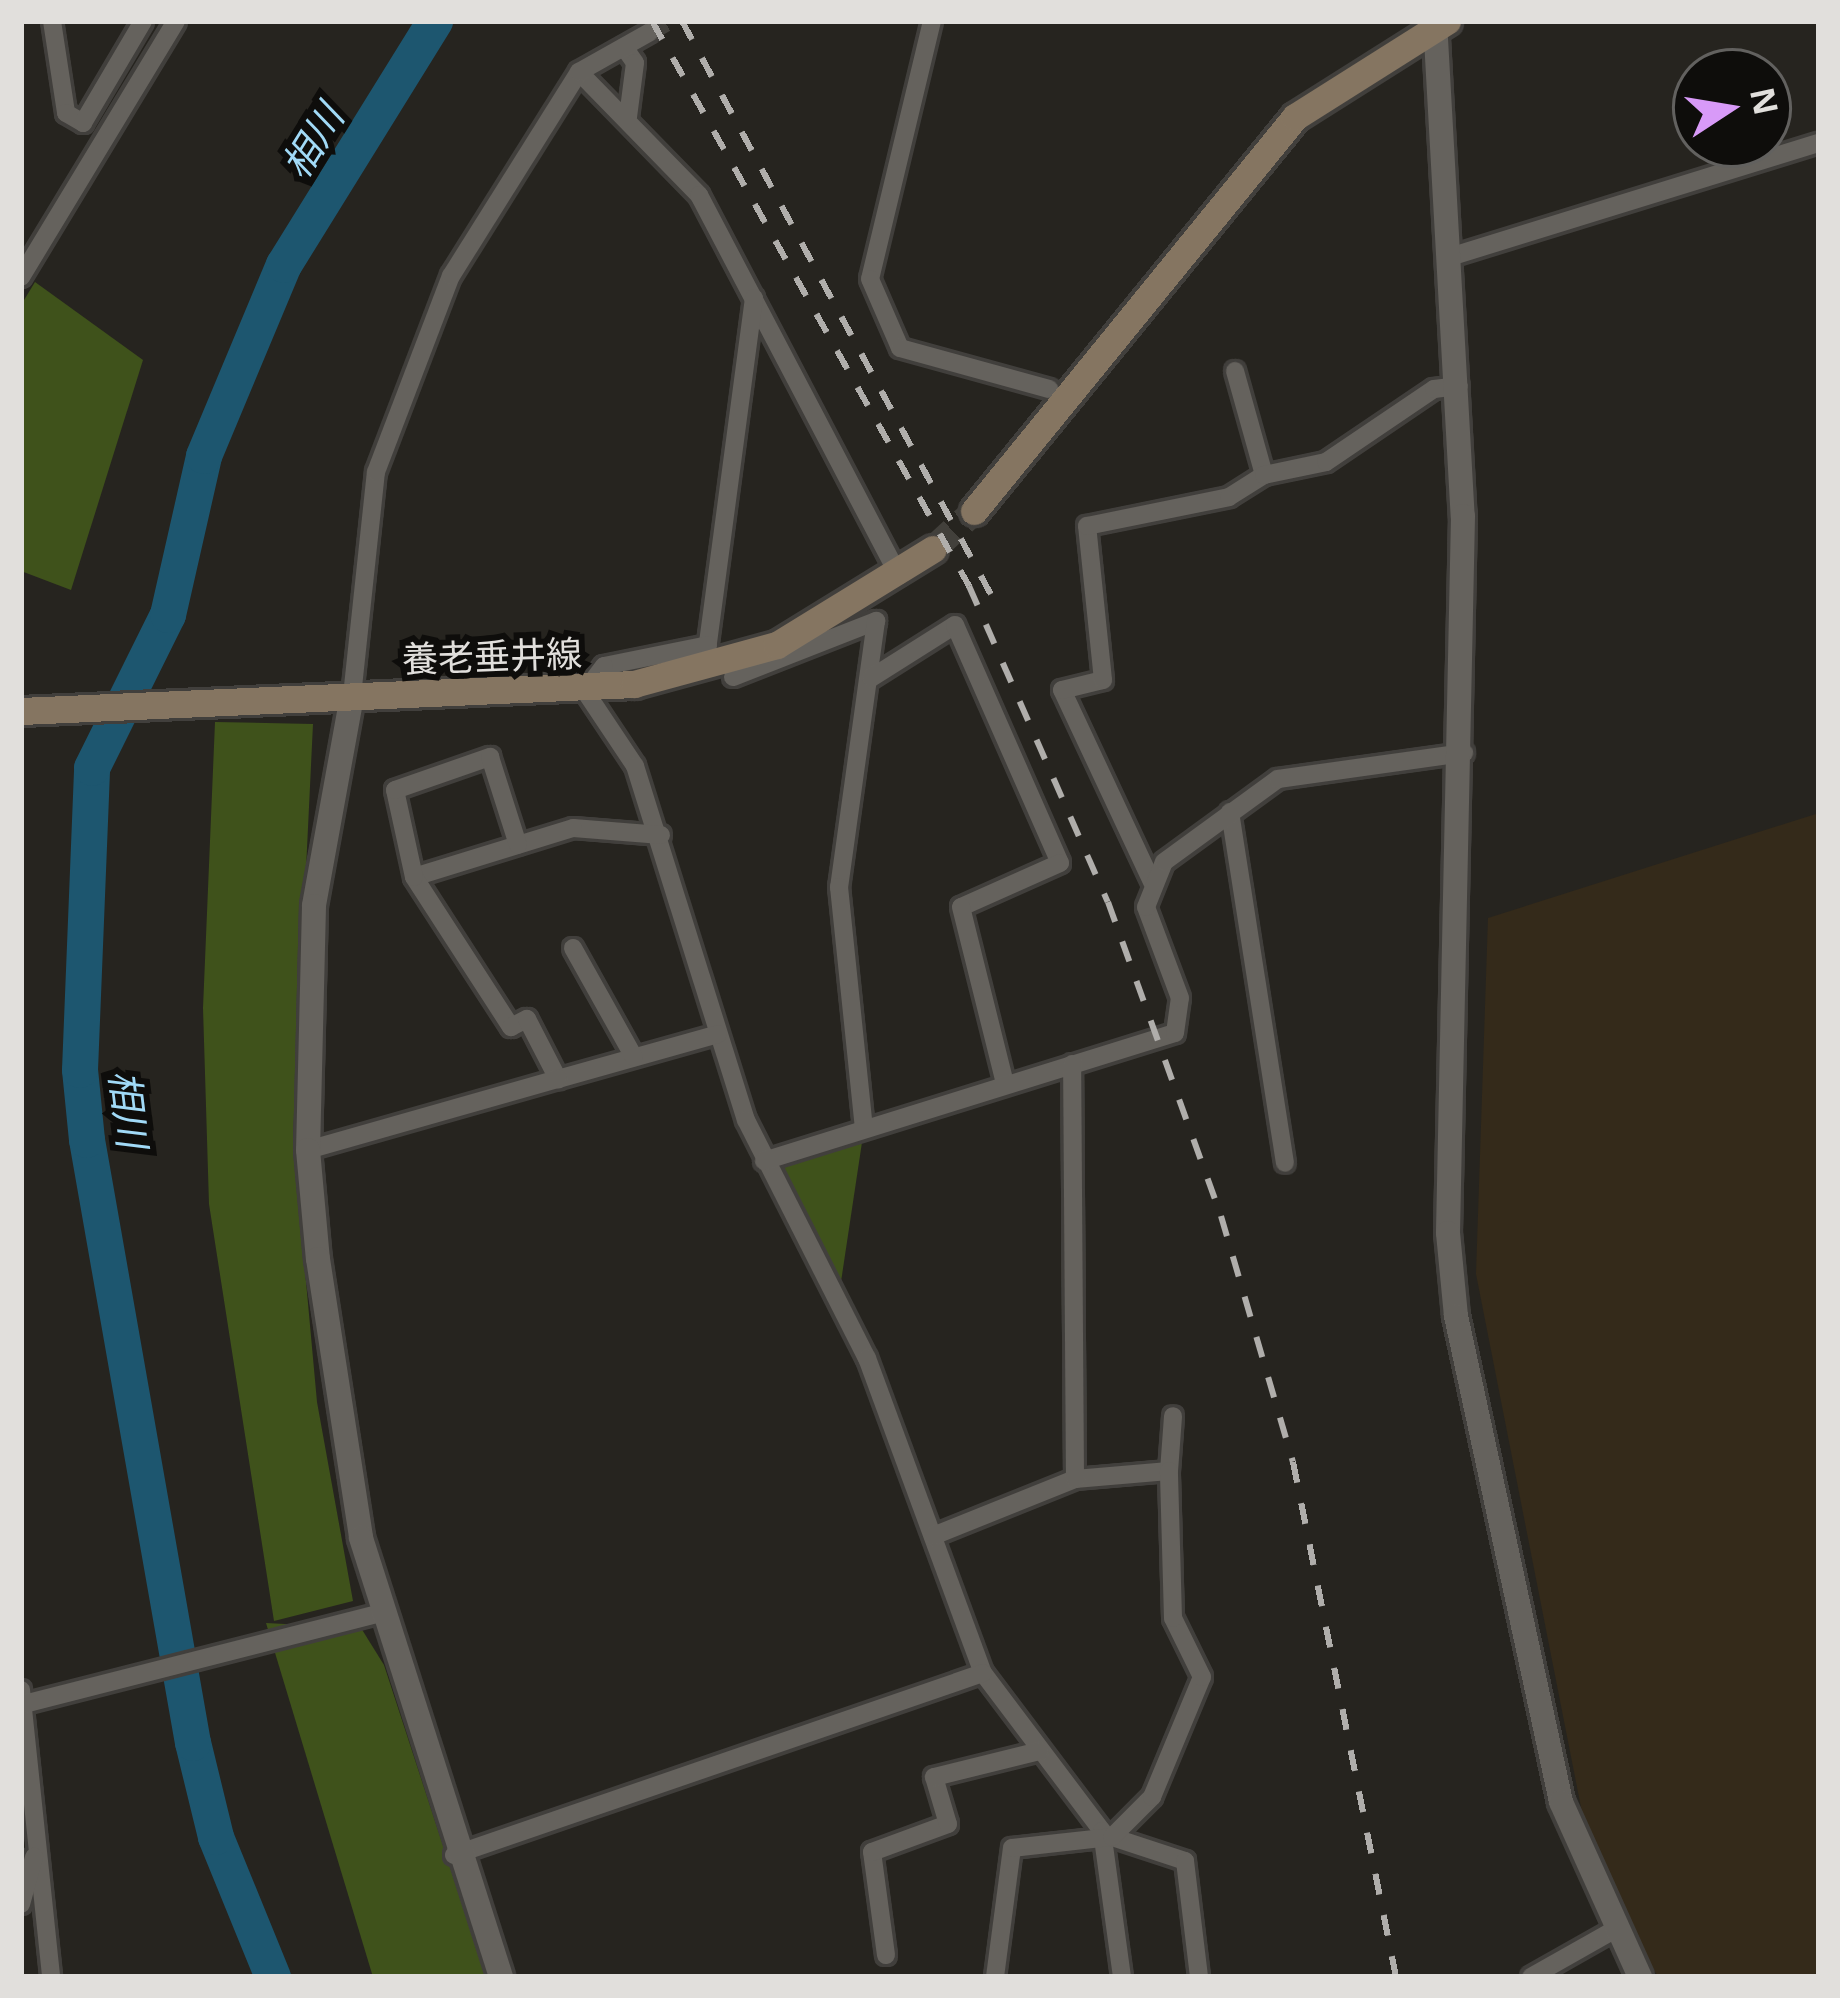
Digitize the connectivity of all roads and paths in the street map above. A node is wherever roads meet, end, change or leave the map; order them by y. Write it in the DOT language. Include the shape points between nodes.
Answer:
graph roads {
  1 [pos="52,21"];
  2 [pos="143,21"];
  3 [pos="176,21"];
  4 [pos="932,21"];
  5 [pos="1439,23"];
  6 [pos="650,32"];
  7 [pos="624,46"];
  8 [pos="579,72"];
  9 [pos="628,117"];
  10 [pos="1819,143"];
  11 [pos="1453,256"];
  12 [pos="21,277"];
  13 [pos="754,298"];
  14 [pos="1235,371"];
  15 [pos="1459,386"];
  16 [pos="1049,389"];
  17 [pos="1264,475"];
  18 [pos="974,512"];
  19 [pos="933,549"];
  20 [pos="899,576"];
  21 [pos="733,677"];
  22 [pos="872,678"];
  23 [pos="585,691"];
  24 [pos="352,697"];
  25 [pos="21,711"];
  26 [pos="1464,753"];
  27 [pos="1230,812"];
  28 [pos="661,835"];
  29 [pos="518,845"];
  30 [pos="414,877"];
  31 [pos="1152,882"];
  32 [pos="573,948"];
  33 [pos="718,1034"];
  34 [pos="634,1057"];
  35 [pos="1072,1064"];
  36 [pos="558,1079"];
  37 [pos="1005,1083"];
  38 [pos="864,1129"];
  39 [pos="308,1150"];
  40 [pos="764,1161"];
  41 [pos="1286,1162"];
  42 [pos="1173,1416"];
  43 [pos="1169,1471"];
  44 [pos="1075,1479"];
  45 [pos="933,1536"];
  46 [pos="372,1616"];
  47 [pos="983,1673"];
  48 [pos="29,1698"];
  49 [pos="1040,1751"];
  50 [pos="1107,1834"];
  51 [pos="454,1856"];
  52 [pos="34,1857"];
  53 [pos="21,1904"];
  54 [pos="1614,1930"];
  55 [pos="886,1955"];
  56 [pos="51,1977"];
  57 [pos="501,1977"];
  58 [pos="995,1977"];
  59 [pos="1122,1977"];
  60 [pos="1199,1977"];
  61 [pos="1531,1977"];
  62 [pos="1640,1977"];
  1 -- 2 [label="street" via="66,112 83,123"];
  3 -- 12 [label="street"];
  4 -- 16 [label="street" via="871,279 900,348 970,376"];
  5 -- 11 [label="street"];
  5 -- 18 [label="main road" via="1294,117"];
  6 -- 7 [label="street"];
  7 -- 8 [label="street"];
  7 -- 9 [label="street" via="636,83"];
  8 -- 9 [label="street"];
  8 -- 24 [label="street" via="451,276 409,375 360,557"];
  9 -- 13 [label="street" via="699,194"];
  10 -- 11 [label="street"];
  11 -- 15 [label="street"];
  13 -- 20 [label="street"];
  13 -- 23 [label="street" via="708,645 604,666"];
  14 -- 17 [label="street"];
  15 -- 17 [label="street" via="1434,389 1326,462"];
  15 -- 26 [label="street"];
  17 -- 31 [label="street" via="1229,497 1087,526 1103,680 1062,690"];
  19 -- 20 [label="main road, 養老垂井線"];
  20 -- 23 [label="main road, 養老垂井線" via="735,660"];
  21 -- 22 [label="street" via="867,618 876,621"];
  22 -- 37 [label="street" via="955,625 1060,863 961,908"];
  22 -- 38 [label="street" via="839,887"];
  23 -- 24 [label="main road, 養老垂井線"];
  23 -- 28 [label="street" via="635,766"];
  24 -- 25 [label="main road, 養老垂井線"];
  24 -- 39 [label="street" via="314,906"];
  26 -- 27 [label="street" via="1278,779"];
  26 -- 54 [label="street" via="1450,1102 1456,1316 1562,1802"];
  27 -- 31 [label="street"];
  27 -- 41 [label="street"];
  28 -- 29 [label="street" via="573,828"];
  28 -- 33 [label="street"];
  29 -- 30 [label="street"];
  29 -- 30 [label="street" via="490,757 395,790 389,802"];
  30 -- 36 [label="street" via="511,1027 526,1019"];
  31 -- 35 [label="street" via="1147,907 1181,1024"];
  32 -- 34 [label="street"];
  33 -- 34 [label="street"];
  33 -- 40 [label="street"];
  34 -- 36 [label="street"];
  35 -- 37 [label="street"];
  35 -- 44 [label="street"];
  36 -- 39 [label="street"];
  37 -- 38 [label="street"];
  38 -- 40 [label="street"];
  39 -- 46 [label="street" via="347,1479"];
  40 -- 45 [label="street" via="839,1295"];
  42 -- 43 [label="street"];
  43 -- 44 [label="street"];
  43 -- 50 [label="street" via="1173,1618 1202,1677 1152,1797"];
  44 -- 45 [label="street"];
  45 -- 47 [label="street"];
  46 -- 48 [label="street"];
  46 -- 51 [label="street"];
  47 -- 49 [label="street"];
  47 -- 51 [label="street"];
  48 -- 52 [label="street"];
  49 -- 50 [label="street"];
  49 -- 55 [label="street" via="934,1777 948,1824 872,1852"];
  50 -- 58 [label="street" via="1012,1848"];
  50 -- 59 [label="street"];
  50 -- 60 [label="street" via="1185,1861"];
  51 -- 57 [label="street"];
  52 -- 53 [label="street"];
  52 -- 56 [label="street"];
  54 -- 61 [label="street"];
  54 -- 62 [label="street"];
}
